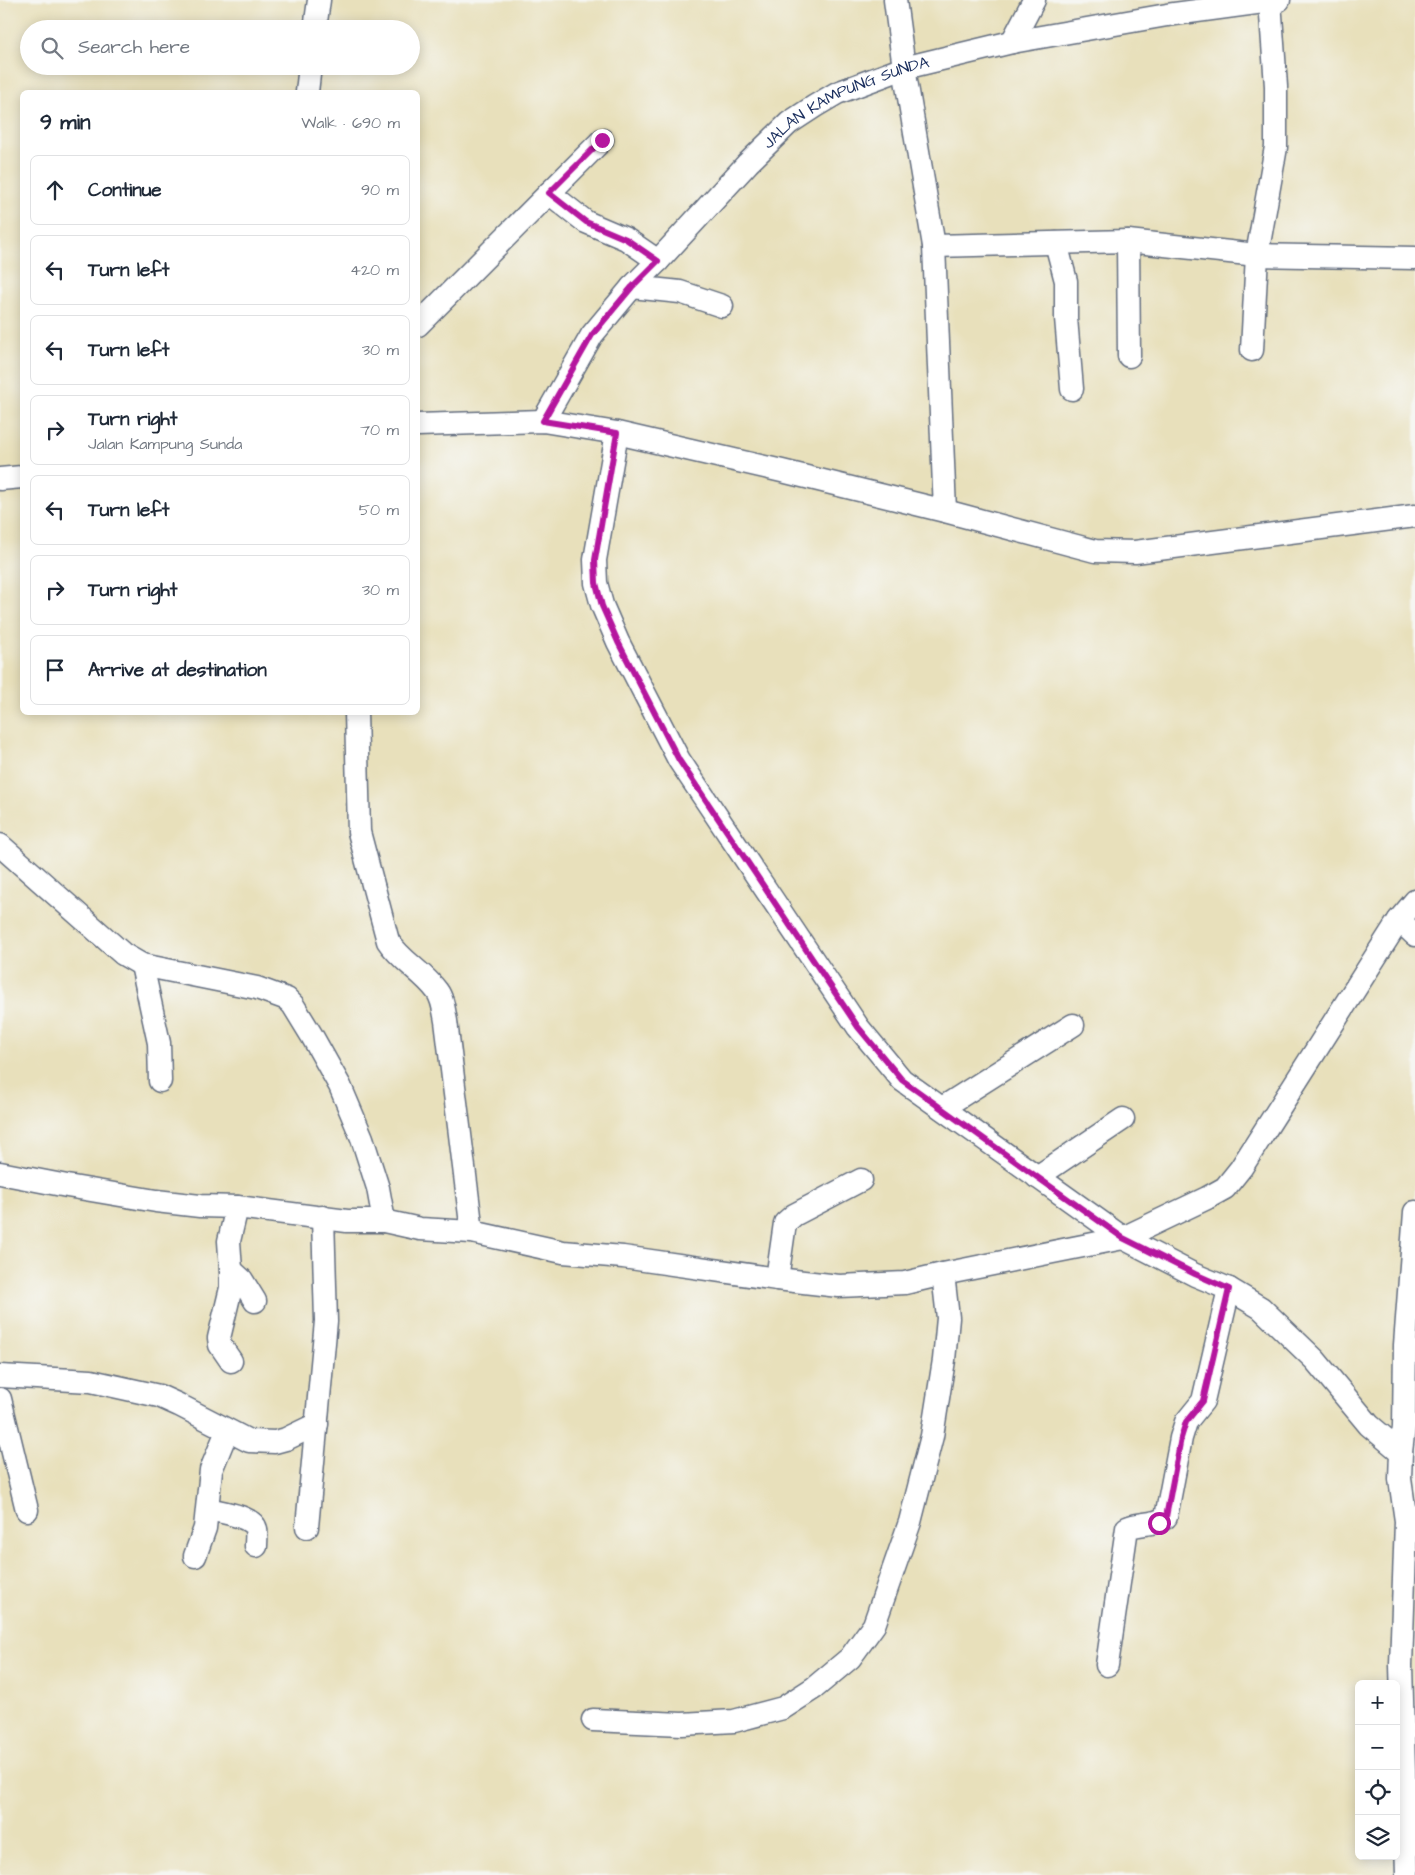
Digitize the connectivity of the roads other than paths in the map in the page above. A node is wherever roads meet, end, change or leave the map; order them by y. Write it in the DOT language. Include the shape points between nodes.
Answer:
graph roads {
  1 [pos="319,0"];
  2 [pos="896,0"];
  3 [pos="1034,0"];
  4 [pos="1275,1"];
  5 [pos="1231,2"];
  6 [pos="1143,9"];
  7 [pos="316,20"];
  8 [pos="1012,42"];
  9 [pos="904,68"];
  10 [pos="309,75"];
  11 [pos="307,90"];
  12 [pos="602,140"];
  13 [pos="549,193"];
  14 [pos="1128,241"];
  15 [pos="1056,243"];
  16 [pos="934,246"];
  17 [pos="1257,256"];
  18 [pos="1415,258"];
  19 [pos="658,261"];
  20 [pos="632,287"];
  21 [pos="722,306"];
  22 [pos="420,323"];
  23 [pos="1252,350"];
  24 [pos="1129,356"];
  25 [pos="1072,388"];
  26 [pos="543,421"];
  27 [pos="420,425"];
  28 [pos="617,433"];
  29 [pos="20,477"];
  30 [pos="0,479"];
  31 [pos="945,511"];
  32 [pos="1415,516"];
  33 [pos="356,715"];
  34 [pos="0,845"];
  35 [pos="1415,901"];
  36 [pos="1407,927"];
  37 [pos="142,965"];
  38 [pos="1073,1025"];
  39 [pos="160,1081"];
  40 [pos="942,1108"];
  41 [pos="1123,1119"];
  42 [pos="0,1173"];
  43 [pos="1037,1177"];
  44 [pos="860,1180"];
  45 [pos="237,1207"];
  46 [pos="1415,1212"];
  47 [pos="323,1217"];
  48 [pos="384,1221"];
  49 [pos="472,1232"];
  50 [pos="1123,1238"];
  51 [pos="232,1270"];
  52 [pos="944,1274"];
  53 [pos="777,1279"];
  54 [pos="1229,1289"];
  55 [pos="255,1301"];
  56 [pos="231,1361"];
  57 [pos="0,1376"];
  58 [pos="0,1399"];
  59 [pos="317,1424"];
  60 [pos="1409,1428"];
  61 [pos="227,1431"];
  62 [pos="1401,1452"];
  63 [pos="208,1509"];
  64 [pos="27,1510"];
  65 [pos="1410,1521"];
  66 [pos="307,1526"];
  67 [pos="256,1546"];
  68 [pos="195,1556"];
  69 [pos="1107,1665"];
  70 [pos="593,1720"];
  71 [pos="1407,1875"];
  1 -- 7 [label="street"];
  2 -- 9 [label="street"];
  3 -- 8 [label="street"];
  4 -- 5 [label="street, JALAN KAMPUNG SUNDA"];
  4 -- 17 [label="street" via="1276,147"];
  5 -- 6 [label="street, JALAN KAMPUNG SUNDA"];
  6 -- 8 [label="street, JALAN KAMPUNG SUNDA"];
  8 -- 9 [label="street, JALAN KAMPUNG SUNDA"];
  9 -- 16 [label="street"];
  9 -- 19 [label="street, JALAN KAMPUNG SUNDA" via="838,93 789,123"];
  10 -- 11 [label="street"];
  12 -- 13 [label="street"];
  13 -- 19 [label="street" via="586,222 626,239"];
  13 -- 22 [label="street"];
  14 -- 15 [label="street"];
  14 -- 17 [label="street"];
  14 -- 24 [label="street"];
  15 -- 16 [label="street"];
  15 -- 25 [label="street" via="1066,281"];
  16 -- 31 [label="street"];
  17 -- 18 [label="street"];
  17 -- 23 [label="street"];
  19 -- 20 [label="street, JALAN KAMPUNG SUNDA"];
  20 -- 21 [label="street" via="680,292"];
  20 -- 26 [label="street, JALAN KAMPUNG SUNDA" via="592,335"];
  26 -- 27 [label="street"];
  26 -- 28 [label="street"];
  28 -- 31 [label="street"];
  28 -- 40 [label="street" via="595,560 602,606 618,642 679,760 858,1027 902,1080"];
  29 -- 30 [label="street"];
  31 -- 32 [label="street" via="1095,551 1116,552"];
  33 -- 49 [label="street" via="359,832 388,941 395,952 438,992 443,1005"];
  34 -- 37 [label="street" via="123,954"];
  35 -- 36 [label="street"];
  36 -- 50 [label="street" via="1225,1188"];
  37 -- 39 [label="street" via="159,1043"];
  37 -- 48 [label="street" via="257,988 287,999 293,1005 340,1086 362,1138 378,1188"];
  38 -- 40 [label="street"];
  40 -- 43 [label="street"];
  41 -- 43 [label="street"];
  42 -- 45 [label="street" via="156,1201"];
  43 -- 50 [label="street"];
  44 -- 53 [label="street" via="785,1223"];
  45 -- 47 [label="street"];
  45 -- 51 [label="street" via="229,1240"];
  46 -- 60 [label="street" via="1405,1345"];
  47 -- 48 [label="street"];
  47 -- 59 [label="street" via="326,1321"];
  48 -- 49 [label="street" via="420,1229"];
  49 -- 53 [label="street" via="564,1252"];
  50 -- 52 [label="street"];
  50 -- 54 [label="street"];
  51 -- 55 [label="street"];
  51 -- 56 [label="street" via="219,1338"];
  52 -- 53 [label="street" via="905,1283 840,1286"];
  52 -- 70 [label="street" via="948,1318 932,1436 910,1522 874,1625 850,1658 814,1688 783,1708 734,1721 682,1724"];
  54 -- 62 [label="street" via="1245,1297 1274,1321 1315,1360 1369,1425"];
  54 -- 69 [label="street" via="1203,1401 1186,1422 1181,1438 1166,1517 1159,1523 1127,1528"];
  57 -- 61 [label="street" via="91,1381 159,1396"];
  58 -- 64 [label="street"];
  59 -- 61 [label="street" via="276,1442 249,1442"];
  59 -- 66 [label="street"];
  60 -- 62 [label="street"];
  61 -- 63 [label="street" via="211,1470"];
  62 -- 65 [label="street" via="1400,1479"];
  63 -- 67 [label="street" via="252,1522 256,1529"];
  63 -- 68 [label="street" via="206,1528"];
  65 -- 71 [label="street" via="1402,1665"];
}
